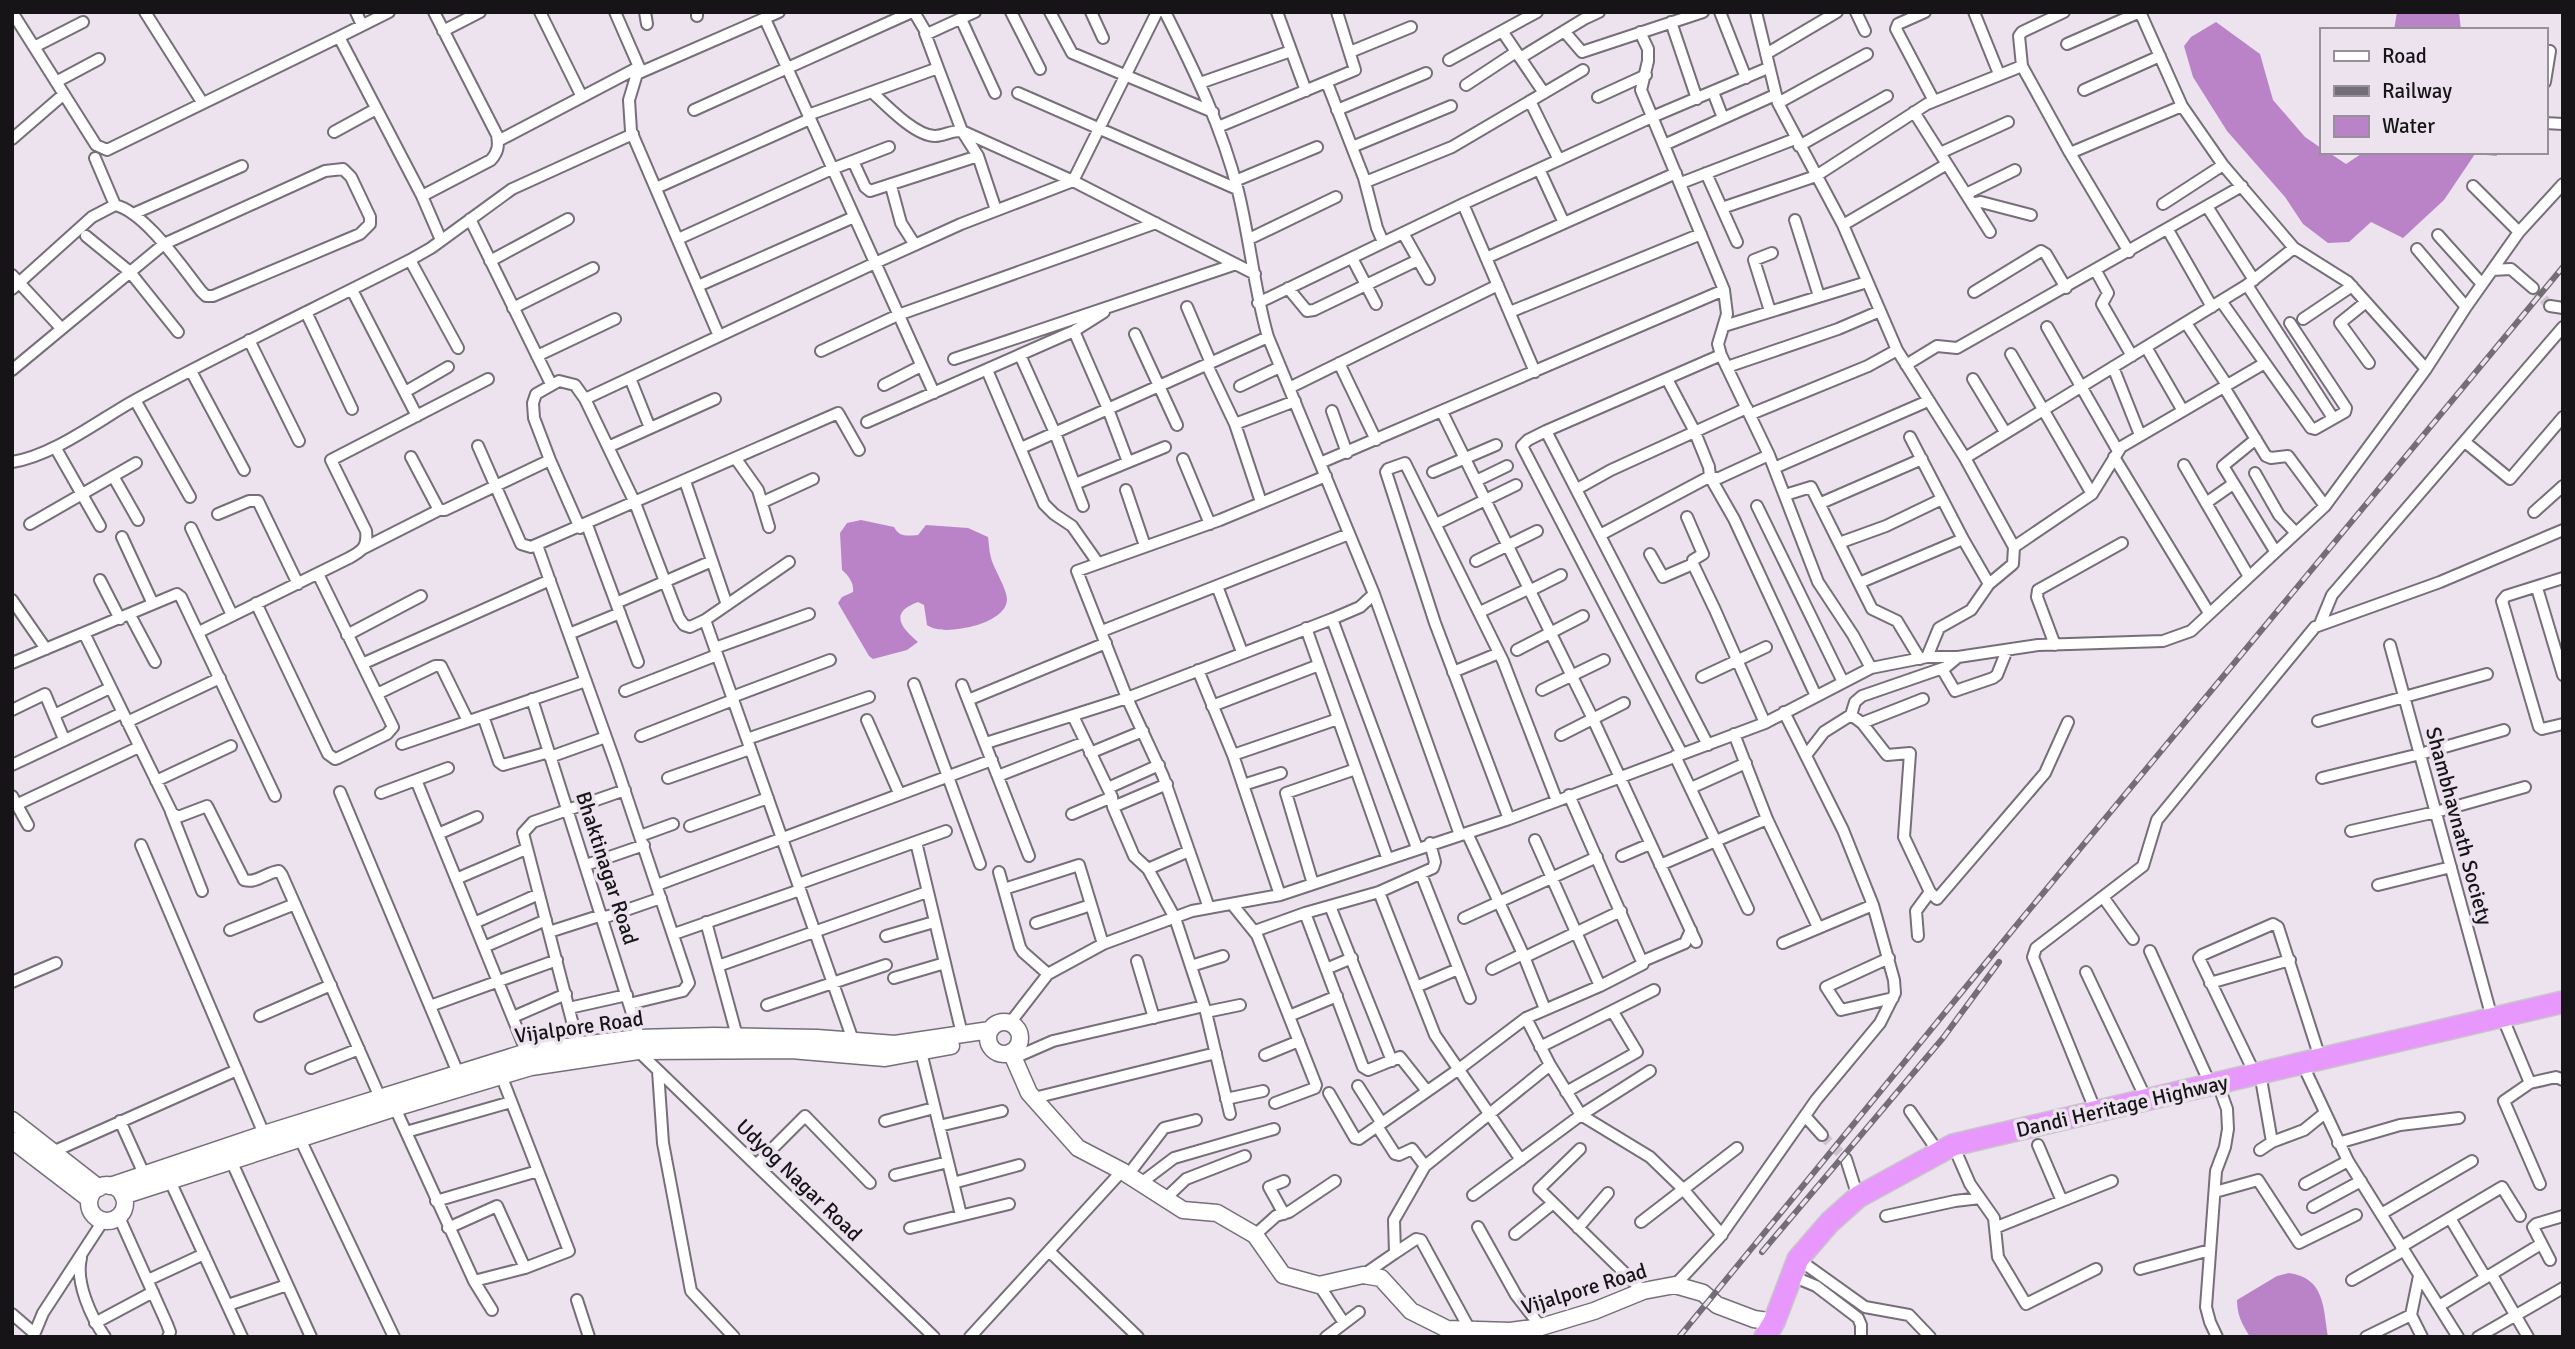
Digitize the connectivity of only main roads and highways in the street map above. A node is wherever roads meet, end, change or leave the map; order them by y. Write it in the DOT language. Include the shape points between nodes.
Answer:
graph roads {
  1 [pos="2563,1002"];
  2 [pos="989,1035"];
  3 [pos="637,1044"];
  4 [pos="855,1048"];
  5 [pos="1012,1055"];
  6 [pos="529,1060"];
  7 [pos="387,1106"];
  8 [pos="12,1120"];
  9 [pos="12,1140"];
  10 [pos="228,1154"];
  11 [pos="105,1192"];
  12 [pos="1769,1330"];
  13 [pos="1442,1333"];
  1 -- 12 [label="highway, Dandi Heritage Highway" via="1946,1149 1858,1197 1830,1222 1795,1268"];
  2 -- 4 [label="main road, Vijalpore Road" via="962,1034"];
  2 -- 4 [label="main road, Vijalpore Road" via="885,1058"];
  2 -- 5 [label="main road" via="996,1052"];
  2 -- 5 [label="main road, Vijalpore Road" via="996,1023 1010,1023 1019,1040"];
  3 -- 4 [label="main road, Vijalpore Road"];
  3 -- 4 [label="main road, Vijalpore Road" via="737,1036"];
  3 -- 6 [label="main road, Vijalpore Road"];
  3 -- 6 [label="main road, Vijalpore Road" via="578,1044"];
  5 -- 13 [label="main road, Vijalpore Road" via="1034,1098 1078,1148 1189,1212 1217,1213 1255,1235 1283,1275 1319,1285 1363,1275 1381,1278 1410,1311"];
  6 -- 7 [label="main road, Vijalpore Road" via="501,1075"];
  6 -- 7 [label="main road, Vijalpore Road" via="458,1073"];
  7 -- 10 [label="main road, Vijalpore Road" via="300,1139"];
  7 -- 10 [label="main road, Vijalpore Road" via="264,1133"];
  8 -- 11 [label="main road"];
  9 -- 11 [label="main road" via="36,1159"];
  10 -- 11 [label="main road, Vijalpore Road" via="144,1174"];
  10 -- 11 [label="main road, Vijalpore Road" via="170,1181"];
  11 -- 11 [label="main road" via="125,1207 111,1219 93,1214"];
  12 -- 13 [label="main road, Vijalpore Road" via="1717,1305 1703,1293 1675,1285 1643,1291 1541,1327"];
}
